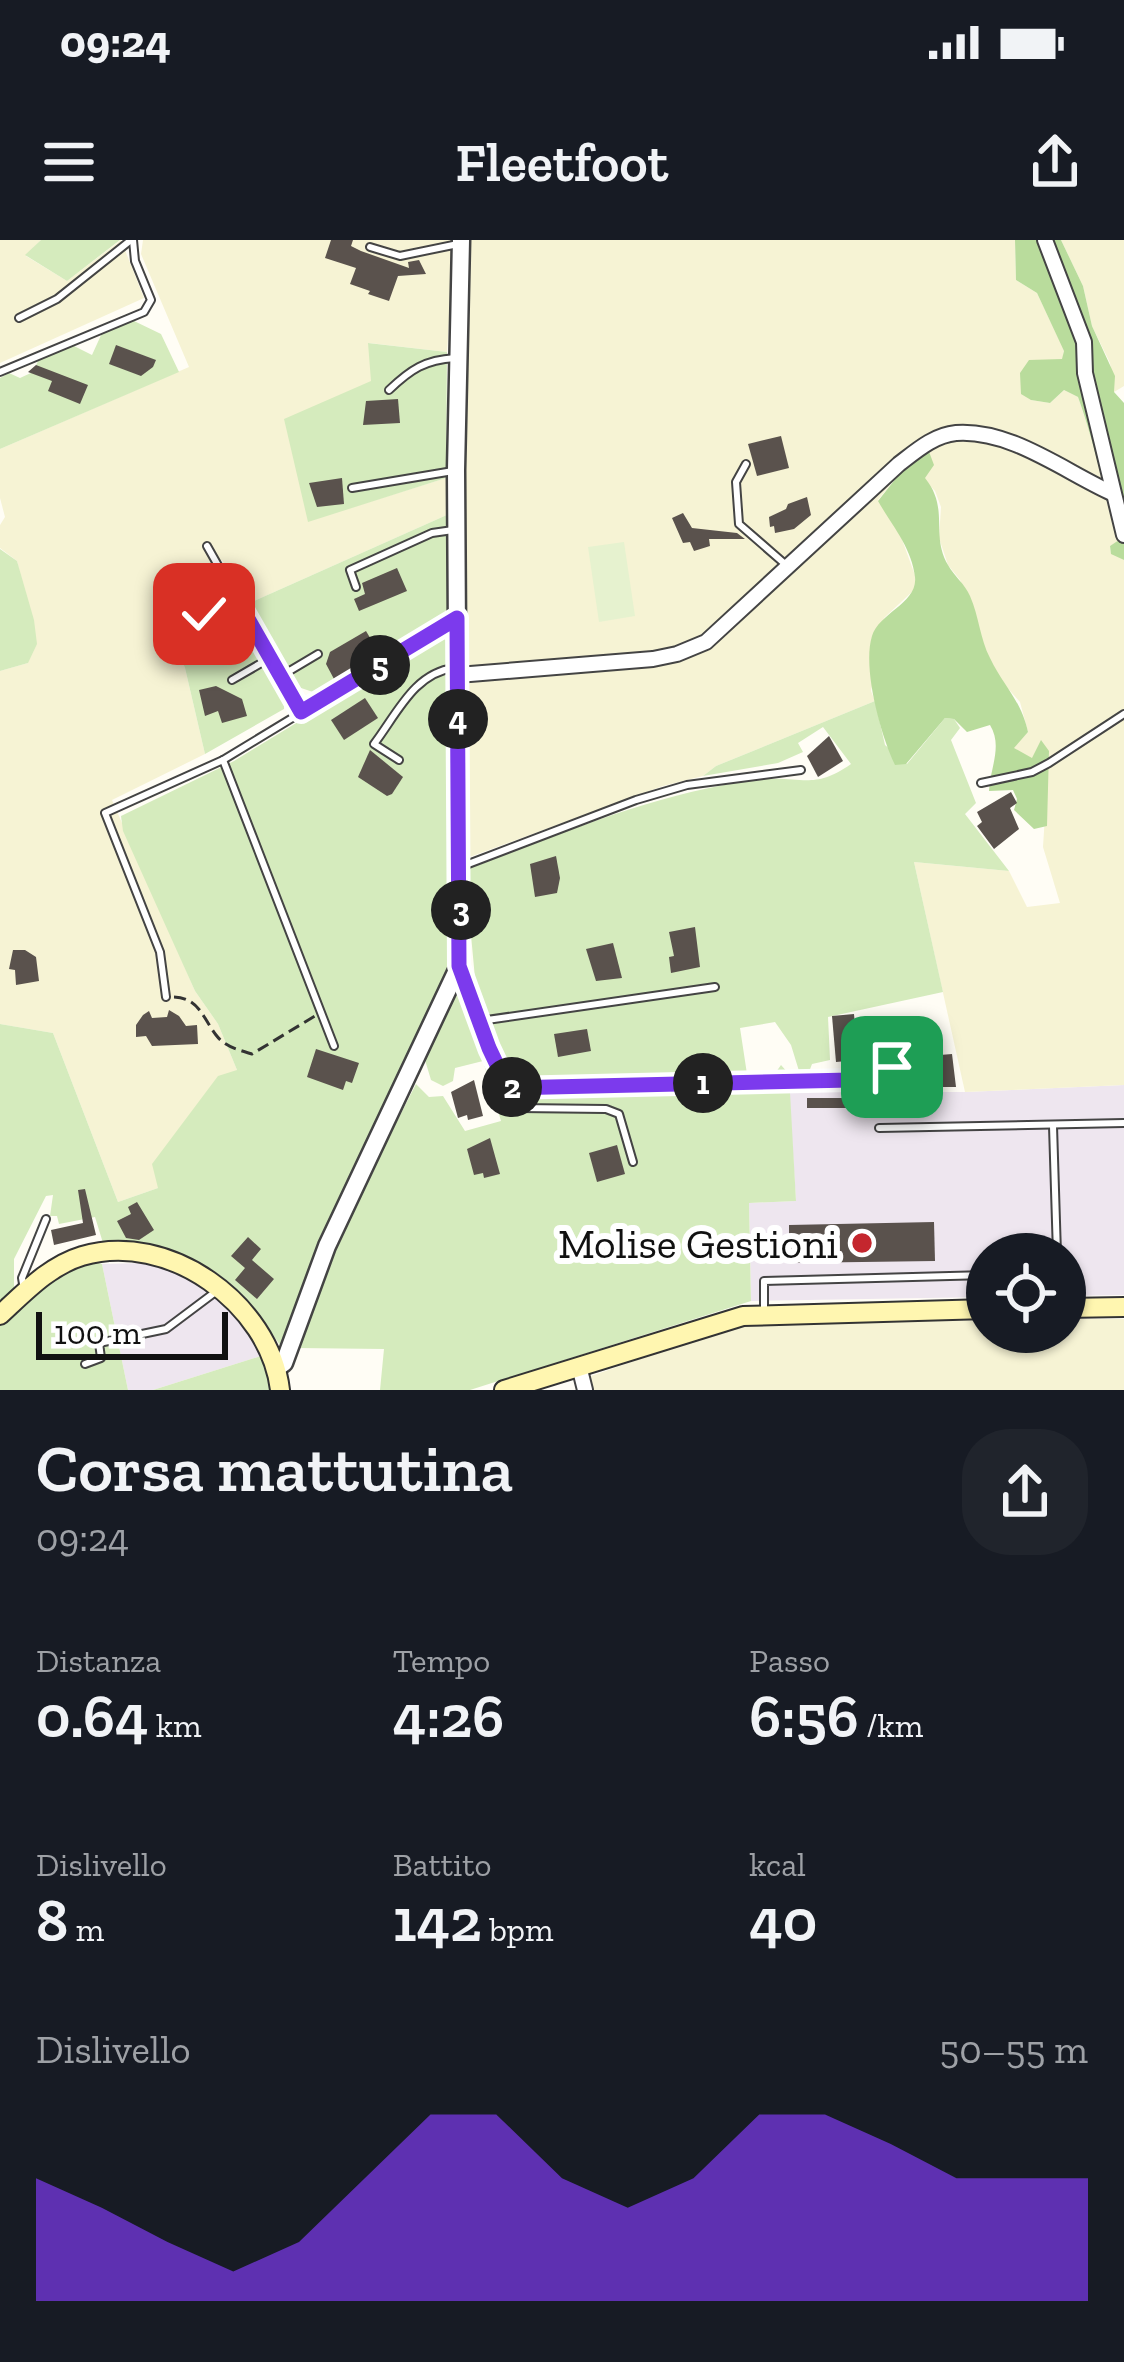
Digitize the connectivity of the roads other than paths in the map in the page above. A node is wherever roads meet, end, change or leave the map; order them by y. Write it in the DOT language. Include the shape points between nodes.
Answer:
graph roads {
  1 [pos="132,240"];
  2 [pos="1045,240"];
  3 [pos="461,242"];
  4 [pos="370,248"];
  5 [pos="19,318"];
  6 [pos="459,358"];
  7 [pos="0,372"];
  8 [pos="389,390"];
  9 [pos="746,464"];
  10 [pos="457,470"];
  11 [pos="352,488"];
  12 [pos="1112,493"];
  13 [pos="457,530"];
  14 [pos="1124,535"];
  15 [pos="207,546"];
  16 [pos="788,566"];
  17 [pos="356,587"];
  18 [pos="235,596"];
  19 [pos="204,614"];
  20 [pos="457,618"];
  21 [pos="318,655"];
  22 [pos="270,658"];
  23 [pos="458,671"];
  24 [pos="281,676"];
  25 [pos="232,680"];
  26 [pos="301,712"];
  27 [pos="1124,714"];
  28 [pos="223,760"];
  29 [pos="399,760"];
  30 [pos="801,770"];
  31 [pos="981,783"];
  32 [pos="460,868"];
  33 [pos="459,966"];
  34 [pos="715,987"];
  35 [pos="166,998"];
  36 [pos="480,1021"];
  37 [pos="334,1046"];
  38 [pos="927,1066"];
  39 [pos="508,1088"];
  40 [pos="1124,1123"];
  41 [pos="1053,1124"];
  42 [pos="879,1128"];
  43 [pos="633,1162"];
  44 [pos="46,1219"];
  45 [pos="1056,1233"];
  46 [pos="966,1276"];
  47 [pos="220,1288"];
  48 [pos="24,1293"];
  49 [pos="1124,1307"];
  50 [pos="1086,1308"];
  51 [pos="966,1309"];
  52 [pos="764,1312"];
  53 [pos="0,1315"];
  54 [pos="85,1364"];
  55 [pos="579,1366"];
  56 [pos="277,1368"];
  57 [pos="280,1390"];
  58 [pos="504,1390"];
  59 [pos="585,1390"];
  1 -- 5 [label="lane"];
  1 -- 7 [label="lane" via="151,300 144,312"];
  2 -- 12 [label="street" via="1084,342"];
  3 -- 4 [label="lane" via="400,256"];
  3 -- 6 [label="street"];
  6 -- 8 [label="lane" via="412,368"];
  6 -- 10 [label="street"];
  9 -- 16 [label="lane" via="736,482 739,524"];
  10 -- 11 [label="lane"];
  10 -- 13 [label="street"];
  12 -- 14 [label="street"];
  12 -- 16 [label="street" via="1021,447 955,433 899,464"];
  13 -- 17 [label="lane" via="432,532 350,570"];
  13 -- 20 [label="street"];
  15 -- 18 [label="lane"];
  16 -- 23 [label="street" via="677,654"];
  18 -- 19 [label="lane"];
  18 -- 22 [label="lane"];
  20 -- 23 [label="street"];
  20 -- 26 [label="lane"];
  21 -- 24 [label="lane"];
  22 -- 24 [label="lane"];
  22 -- 25 [label="lane"];
  23 -- 29 [label="lane" via="420,680 374,744"];
  23 -- 32 [label="street"];
  24 -- 26 [label="lane"];
  26 -- 28 [label="lane"];
  27 -- 31 [label="lane" via="1049,764"];
  28 -- 35 [label="lane" via="105,813 160,952"];
  28 -- 37 [label="lane"];
  30 -- 32 [label="lane" via="670,790"];
  32 -- 33 [label="street"];
  33 -- 36 [label="lane"];
  33 -- 56 [label="street"];
  34 -- 36 [label="lane"];
  36 -- 39 [label="lane"];
  38 -- 39 [label="lane" via="850,1080"];
  39 -- 43 [label="lane" via="519,1108 619,1114"];
  40 -- 41 [label="lane"];
  41 -- 42 [label="lane"];
  41 -- 45 [label="lane"];
  44 -- 48 [label="lane" via="22,1278"];
  46 -- 52 [label="lane" via="764,1281"];
  47 -- 48 [label="main road" via="171,1262 104,1252 78,1257"];
  47 -- 54 [label="lane" via="166,1329 99,1343 101,1358"];
  47 -- 56 [label="main road" via="260,1331"];
  48 -- 53 [label="main road"];
  49 -- 50 [label="main road"];
  51 -- 52 [label="main road"];
  52 -- 55 [label="main road"];
  55 -- 58 [label="main road"];
  55 -- 59 [label="street"];
  56 -- 57 [label="main road"];
}
